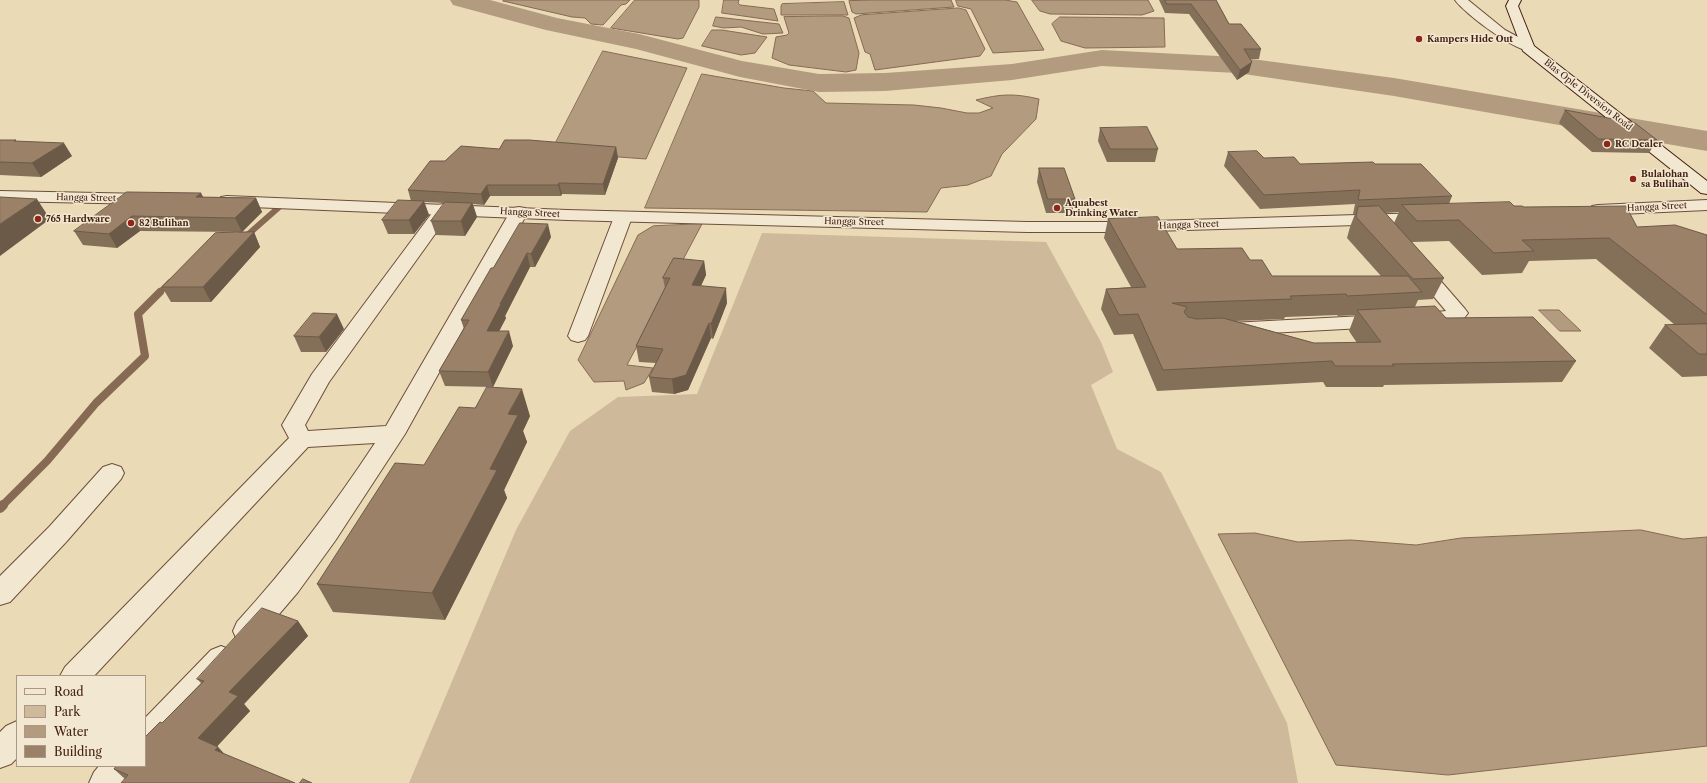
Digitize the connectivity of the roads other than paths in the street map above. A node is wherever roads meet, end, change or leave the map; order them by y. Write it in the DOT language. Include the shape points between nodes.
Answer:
graph roads {
  1 [pos="1460,0"];
  2 [pos="1515,0"];
  3 [pos="1528,48"];
  4 [pos="1707,189"];
  5 [pos="0,196"];
  6 [pos="164,200"];
  7 [pos="211,201"];
  8 [pos="1707,205"];
  9 [pos="444,209"];
  10 [pos="1582,210"];
  11 [pos="519,212"];
  12 [pos="623,217"];
  13 [pos="1439,217"];
  14 [pos="1376,220"];
  15 [pos="1391,237"];
  16 [pos="1407,255"];
  17 [pos="1213,330"];
  18 [pos="578,336"];
  19 [pos="393,434"];
  20 [pos="302,439"];
  21 [pos="112,473"];
  22 [pos="0,594"];
  23 [pos="76,675"];
  24 [pos="16,737"];
  25 [pos="146,739"];
  26 [pos="0,753"];
  27 [pos="120,767"];
  28 [pos="105,783"];
  1 -- 3 [label="street, Blas Ople Diversion Road" via="1501,33"];
  2 -- 3 [label="street" via="1512,6"];
  3 -- 4 [label="street, Blas Ople Diversion Road"];
  5 -- 6 [label="street, Hangga Street"];
  7 -- 9 [label="street, Hangga Street"];
  8 -- 10 [label="street, Hangga Street"];
  9 -- 11 [label="street, Hangga Street"];
  9 -- 20 [label="street" via="320,379 293,425"];
  11 -- 12 [label="street, Hangga Street"];
  11 -- 19 [label="street"];
  12 -- 14 [label="street, Hangga Street" via="1111,227"];
  12 -- 18 [label="street"];
  13 -- 14 [label="street, Hangga Street"];
  14 -- 15 [label="street"];
  16 -- 17 [label="street" via="1458,313 1455,317"];
  19 -- 20 [label="street"];
  19 -- 25 [label="street" via="338,518 267,610"];
  20 -- 23 [label="street"];
  21 -- 22 [label="street"];
  24 -- 26 [label="street"];
  27 -- 28 [label="street"];
}
